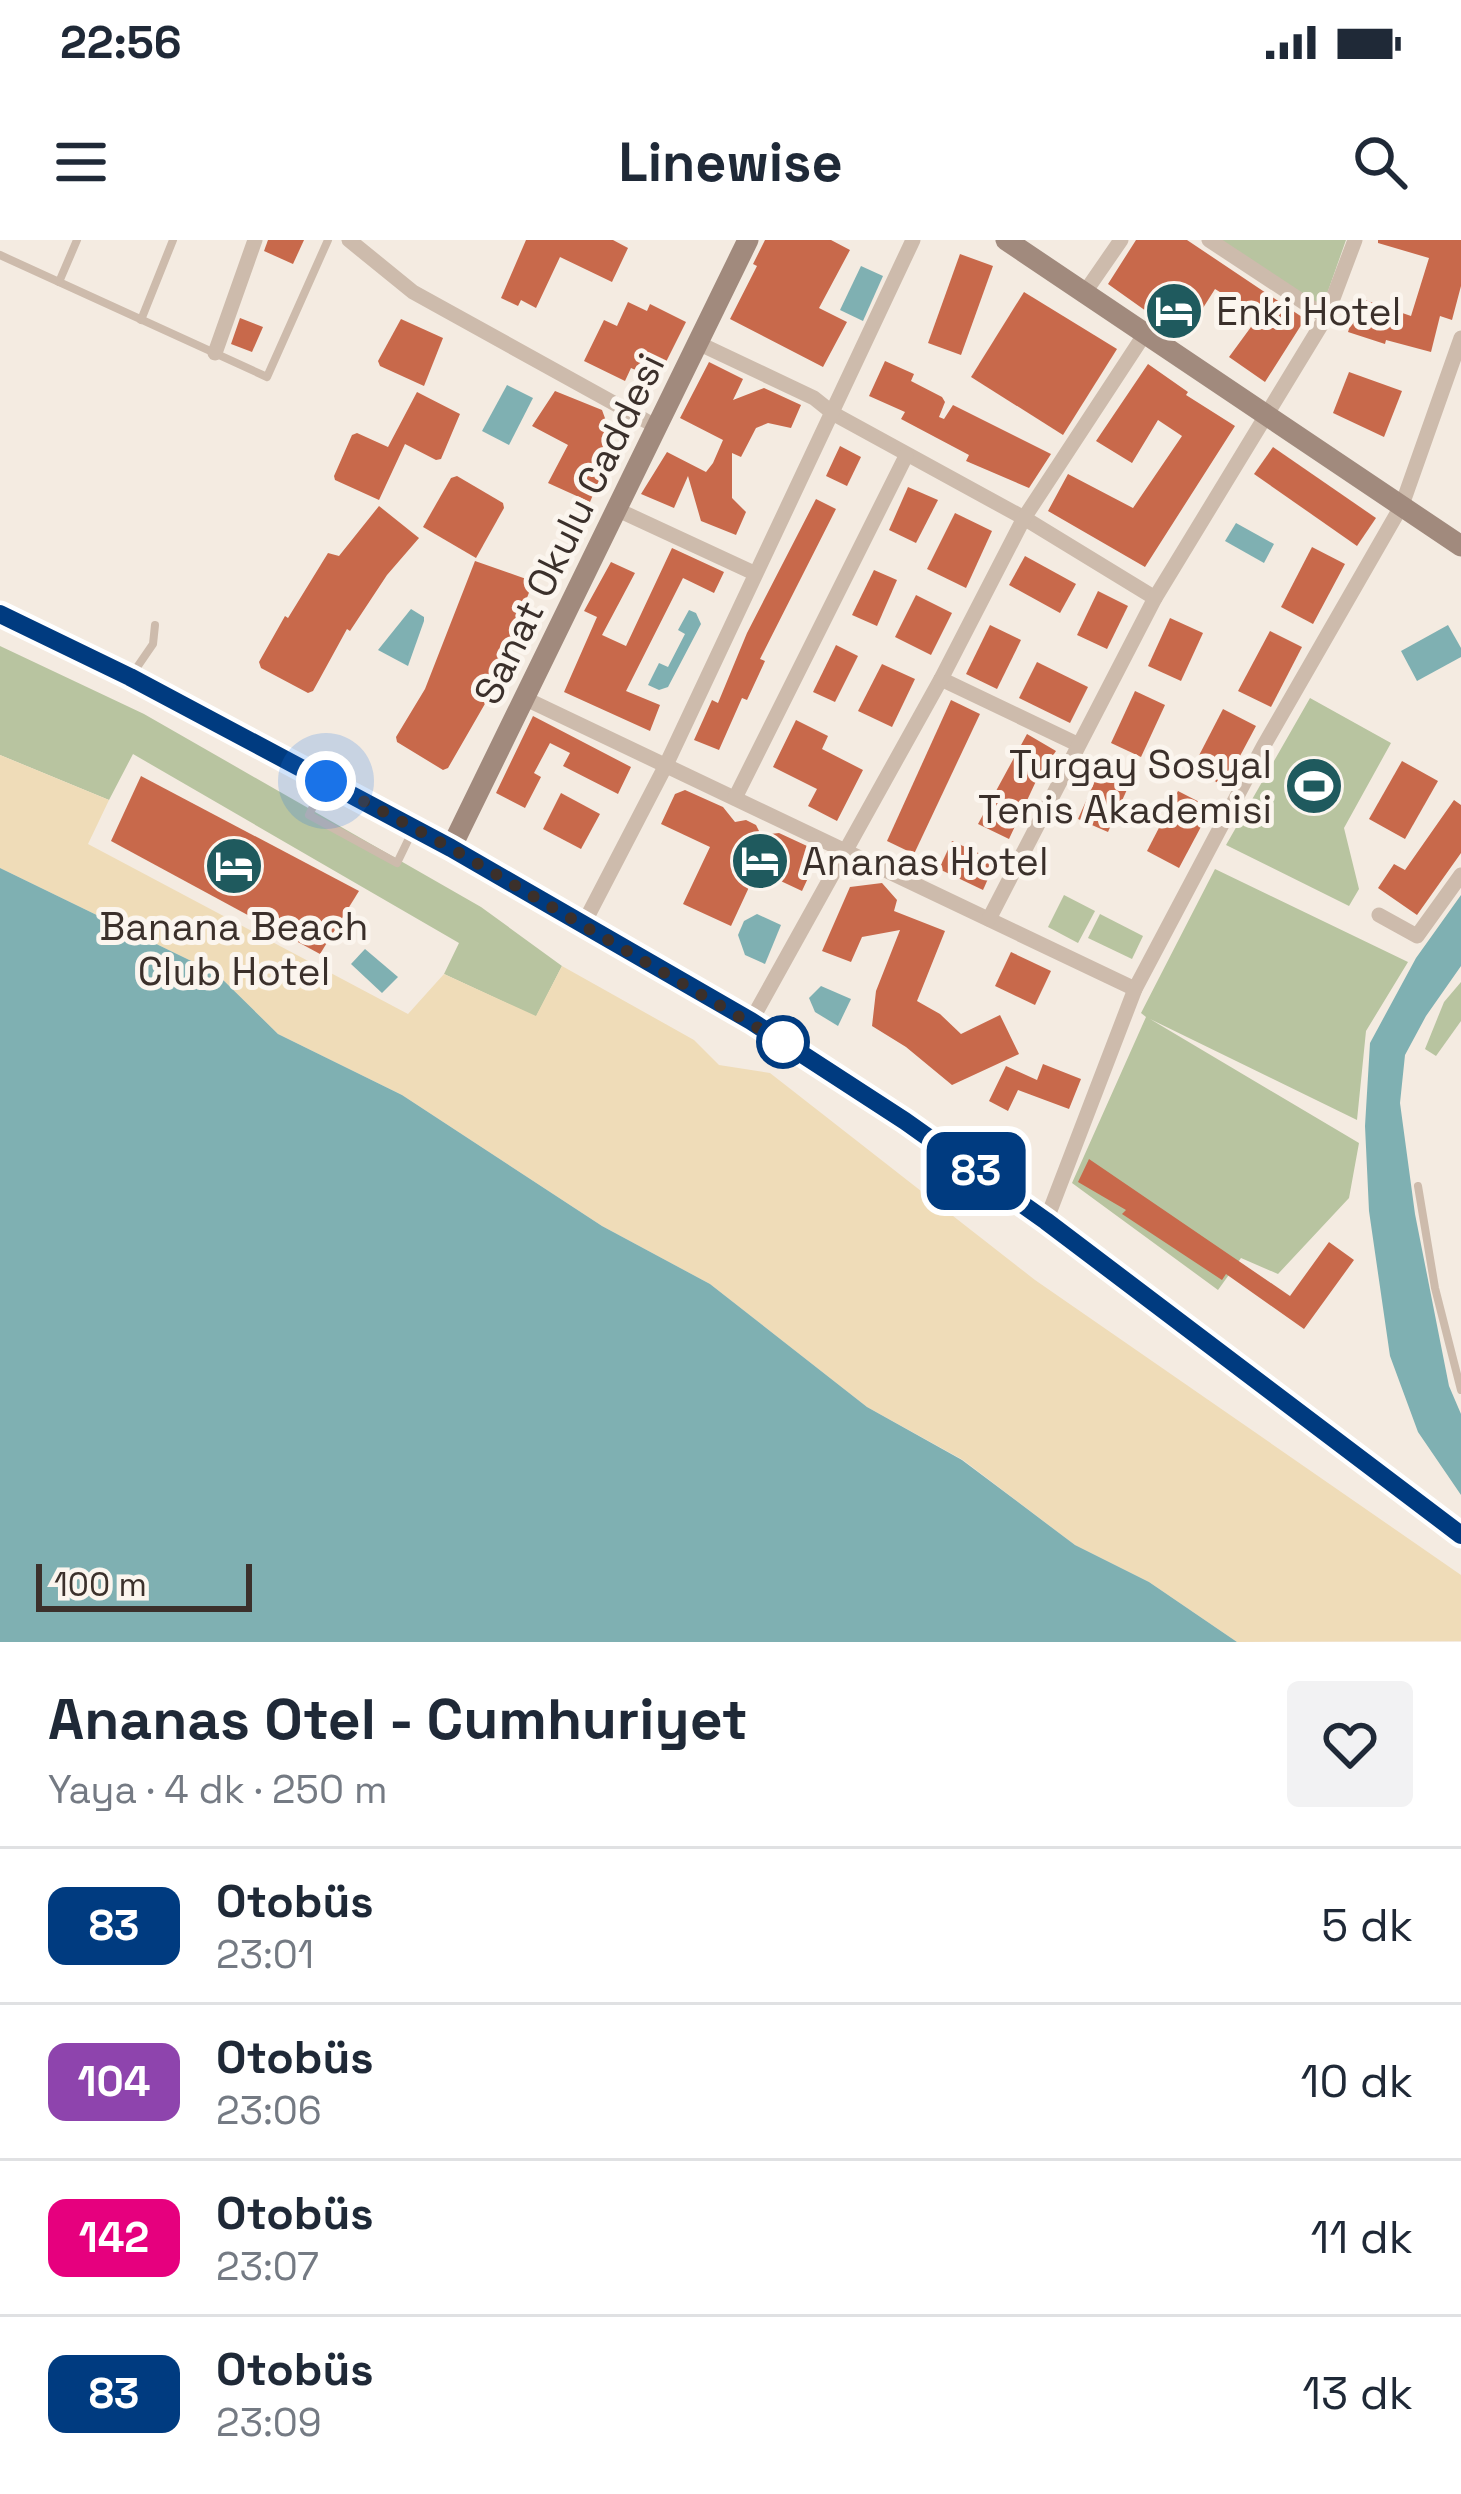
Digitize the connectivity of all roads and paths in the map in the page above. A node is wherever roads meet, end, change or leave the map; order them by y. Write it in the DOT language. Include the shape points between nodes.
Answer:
graph roads {
  1 [pos="77,240"];
  2 [pos="173,240"];
  3 [pos="255,240"];
  4 [pos="328,240"];
  5 [pos="349,240"];
  6 [pos="748,240"];
  7 [pos="913,240"];
  8 [pos="1120,240"];
  9 [pos="1209,240"];
  10 [pos="1355,240"];
  11 [pos="1014,243"];
  12 [pos="0,255"];
  13 [pos="59,282"];
  14 [pos="1083,295"];
  15 [pos="1326,317"];
  16 [pos="141,320"];
  17 [pos="1144,335"];
  18 [pos="1461,338"];
  19 [pos="700,344"];
  20 [pos="215,353"];
  21 [pos="834,414"];
  22 [pos="1268,418"];
  23 [pos="657,428"];
  24 [pos="906,455"];
  25 [pos="1402,505"];
  26 [pos="618,510"];
  27 [pos="1024,518"];
  28 [pos="1461,547"];
  29 [pos="754,573"];
  30 [pos="1155,598"];
  31 [pos="0,614"];
  32 [pos="155,626"];
  33 [pos="130,677"];
  34 [pos="941,679"];
  35 [pos="526,699"];
  36 [pos="1077,744"];
  37 [pos="666,765"];
  38 [pos="326,781"];
  39 [pos="735,798"];
  40 [pos="414,828"];
  41 [pos="451,848"];
  42 [pos="845,852"];
  43 [pos="1461,875"];
  44 [pos="1379,915"];
  45 [pos="989,919"];
  46 [pos="583,925"];
  47 [pos="1135,988"];
  48 [pos="751,1021"];
  49 [pos="1418,1186"];
  50 [pos="1046,1221"];
  51 [pos="1461,1390"];
  52 [pos="1461,1535"];
  1 -- 13 [label="lane"];
  2 -- 16 [label="lane"];
  3 -- 20 [label="street"];
  4 -- 20 [label="lane" via="267,377"];
  5 -- 23 [label="street" via="413,292"];
  6 -- 19 [label="main road, Sanat Okulu Caddesi"];
  7 -- 21 [label="street"];
  8 -- 14 [label="street"];
  9 -- 15 [label="street"];
  10 -- 15 [label="street"];
  11 -- 14 [label="main road"];
  12 -- 13 [label="lane"];
  13 -- 16 [label="lane"];
  14 -- 17 [label="main road"];
  15 -- 22 [label="street"];
  16 -- 20 [label="lane"];
  17 -- 22 [label="main road"];
  17 -- 27 [label="street"];
  18 -- 25 [label="street"];
  19 -- 21 [label="street"];
  19 -- 23 [label="main road, Sanat Okulu Caddesi"];
  21 -- 24 [label="street"];
  21 -- 29 [label="street"];
  22 -- 25 [label="main road"];
  22 -- 30 [label="street"];
  23 -- 26 [label="main road, Sanat Okulu Caddesi"];
  24 -- 27 [label="street"];
  24 -- 39 [label="street"];
  25 -- 28 [label="main road"];
  25 -- 47 [label="street"];
  26 -- 29 [label="street"];
  26 -- 35 [label="main road, Sanat Okulu Caddesi"];
  27 -- 30 [label="street"];
  27 -- 34 [label="street"];
  29 -- 37 [label="street"];
  30 -- 36 [label="street"];
  31 -- 33 [label="main road"];
  32 -- 33 [label="lane" via="153,644"];
  33 -- 38 [label="main road"];
  34 -- 36 [label="street"];
  34 -- 42 [label="street"];
  35 -- 37 [label="street"];
  35 -- 41 [label="main road, Sanat Okulu Caddesi"];
  36 -- 45 [label="street"];
  37 -- 39 [label="street"];
  37 -- 46 [label="street"];
  38 -- 40 [label="main road"];
  38 -- 40 [label="lane" via="309,815 397,863"];
  39 -- 42 [label="street"];
  40 -- 41 [label="main road"];
  41 -- 46 [label="main road"];
  42 -- 45 [label="street"];
  42 -- 48 [label="street"];
  43 -- 44 [label="street" via="1418,936"];
  45 -- 47 [label="street"];
  46 -- 48 [label="main road"];
  47 -- 50 [label="street"];
  48 -- 50 [label="main road"];
  49 -- 51 [label="lane"];
  50 -- 52 [label="main road"];
}
